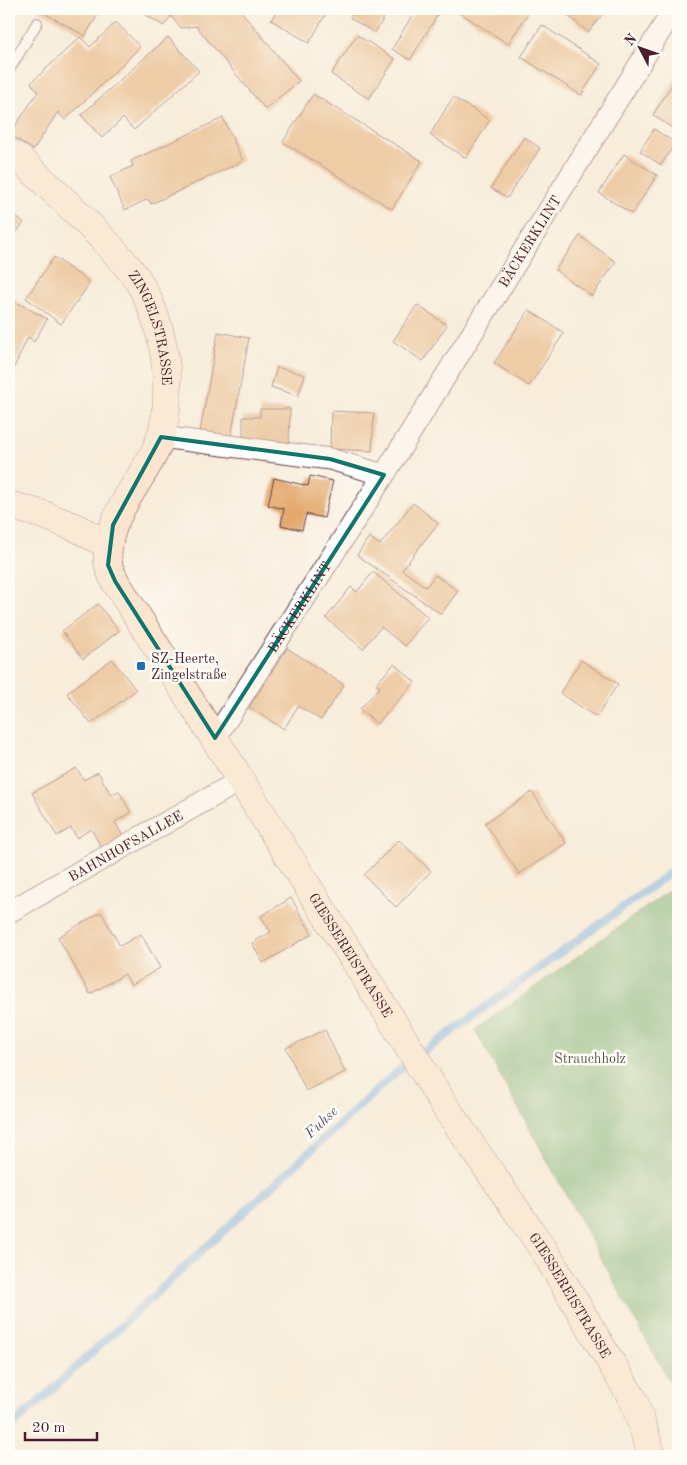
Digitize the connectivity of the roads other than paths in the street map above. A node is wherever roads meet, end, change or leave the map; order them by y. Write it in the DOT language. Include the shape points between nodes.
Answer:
graph roads {
  1 [pos="674,9"];
  2 [pos="37,24"];
  3 [pos="9,70"];
  4 [pos="9,152"];
  5 [pos="161,437"];
  6 [pos="384,475"];
  7 [pos="9,505"];
  8 [pos="108,545"];
  9 [pos="215,738"];
  10 [pos="240,780"];
  11 [pos="9,912"];
  12 [pos="650,1456"];
  1 -- 6 [label="street, BÄCKERKLINT"];
  2 -- 3 [label="lane"];
  4 -- 5 [label="main road, ZINGELSTRASSE" via="67,202 139,281 156,318 166,359 168,396"];
  5 -- 6 [label="street" via="330,459"];
  5 -- 8 [label="main road, ZINGELSTRASSE" via="113,525"];
  6 -- 9 [label="street, BÄCKERKLINT"];
  7 -- 8 [label="main road" via="44,515"];
  8 -- 9 [label="main road, GIESSEREISTRASSE" via="108,565 114,581"];
  9 -- 10 [label="main road, GIESSEREISTRASSE"];
  10 -- 11 [label="street, BAHNHOFSALLEE"];
  10 -- 12 [label="main road, GIESSEREISTRASSE" via="446,1108 545,1252 634,1401"];
}
